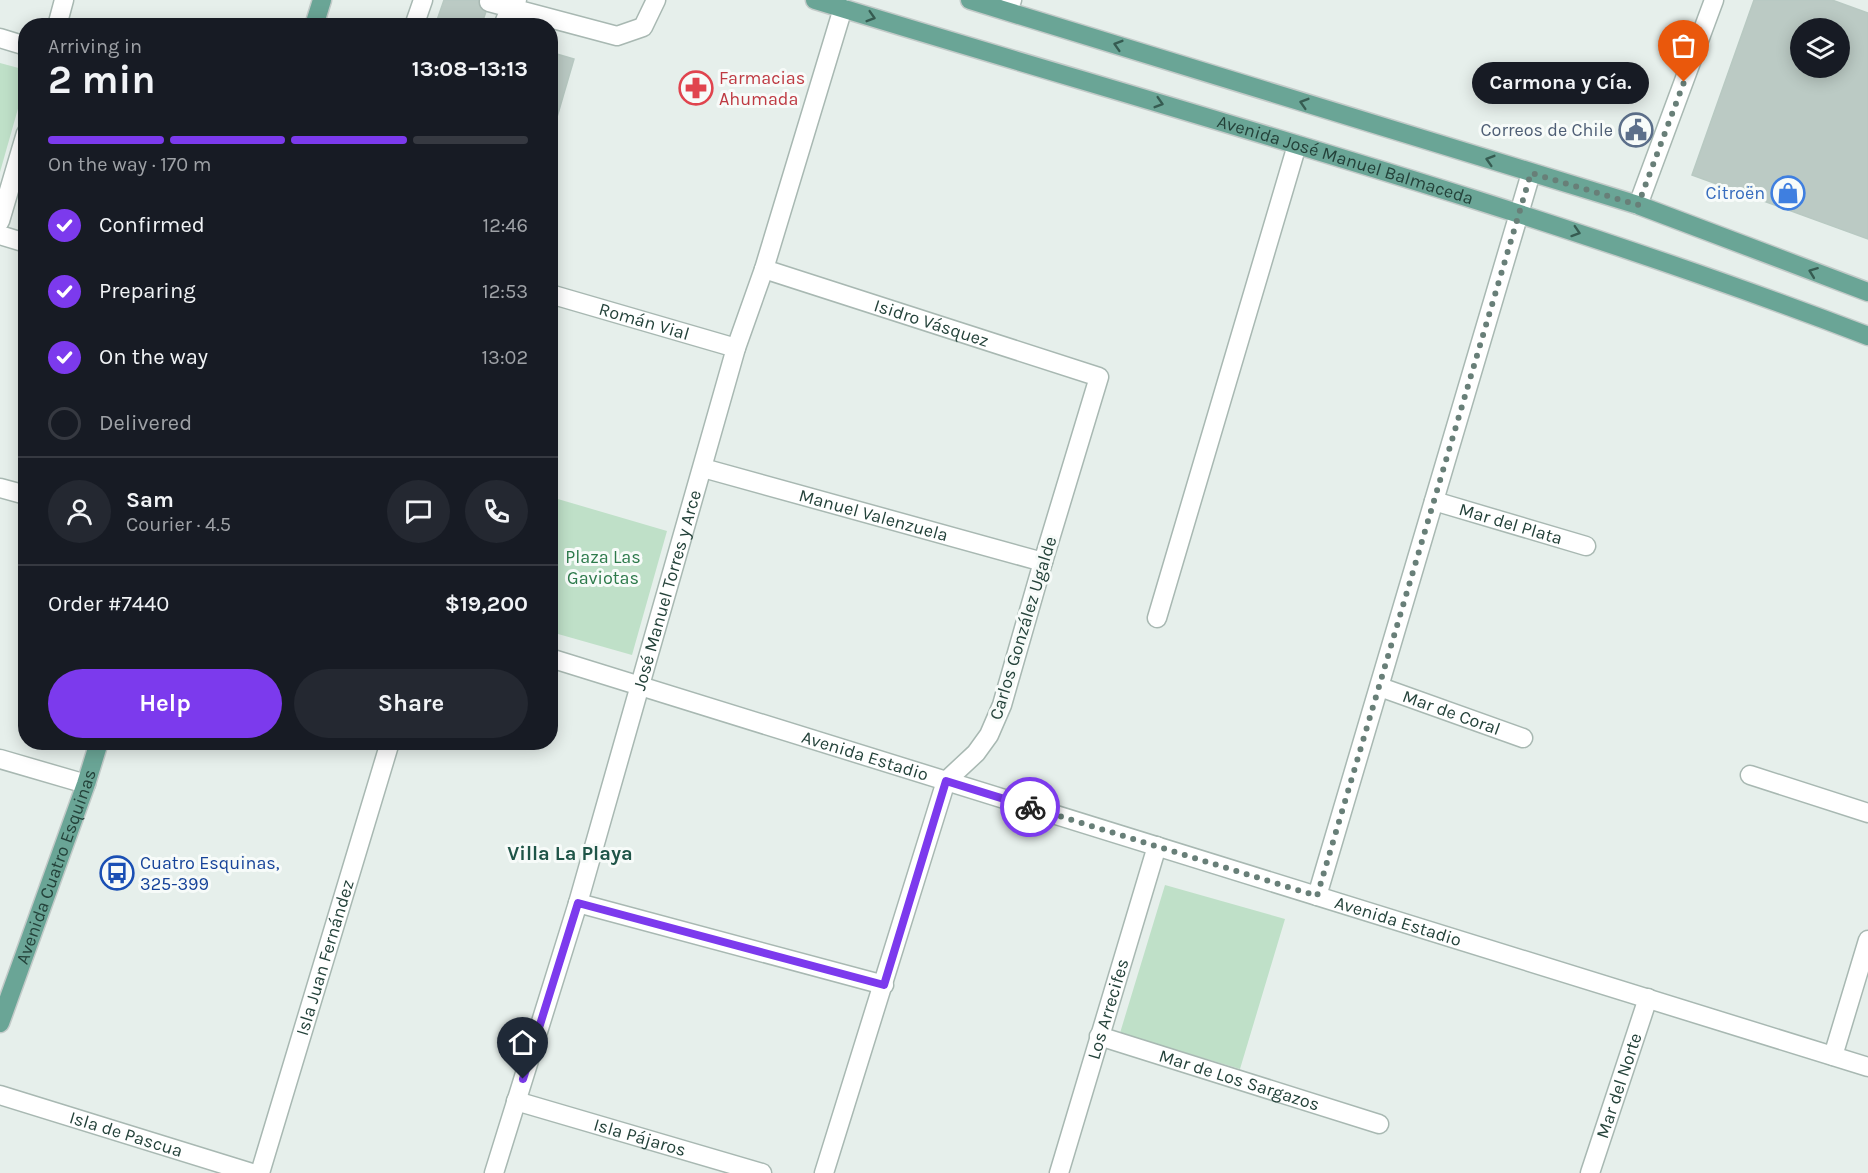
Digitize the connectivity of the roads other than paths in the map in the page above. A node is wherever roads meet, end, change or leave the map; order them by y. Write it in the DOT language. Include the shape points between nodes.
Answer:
graph roads {
  1 [pos="64,0"];
  2 [pos="322,0"];
  3 [pos="423,0"];
  4 [pos="656,0"];
  5 [pos="816,0"];
  6 [pos="970,0"];
  7 [pos="1714,0"];
  8 [pos="489,2"];
  9 [pos="514,4"];
  10 [pos="1010,6"];
  11 [pos="843,9"];
  12 [pos="59,18"];
  13 [pos="316,18"];
  14 [pos="417,18"];
  15 [pos="507,18"];
  16 [pos="0,38"];
  17 [pos="18,44"];
  18 [pos="1297,145"];
  19 [pos="18,161"];
  20 [pos="1531,173"];
  21 [pos="1638,205"];
  22 [pos="1520,214"];
  23 [pos="0,221"];
  24 [pos="0,235"];
  25 [pos="18,241"];
  26 [pos="764,269"];
  27 [pos="1868,292"];
  28 [pos="558,296"];
  29 [pos="1868,336"];
  30 [pos="736,348"];
  31 [pos="1100,377"];
  32 [pos="704,468"];
  33 [pos="0,488"];
  34 [pos="18,493"];
  35 [pos="1434,501"];
  36 [pos="1586,546"];
  37 [pos="1043,562"];
  38 [pos="1157,618"];
  39 [pos="558,660"];
  40 [pos="641,686"];
  41 [pos="1380,687"];
  42 [pos="1523,738"];
  43 [pos="97,750"];
  44 [pos="388,750"];
  45 [pos="0,759"];
  46 [pos="1750,775"];
  47 [pos="946,781"];
  48 [pos="87,784"];
  49 [pos="1868,813"];
  50 [pos="1157,846"];
  51 [pos="1317,896"];
  52 [pos="578,903"];
  53 [pos="1868,940"];
  54 [pos="884,985"];
  55 [pos="1648,998"];
  56 [pos="0,1023"];
  57 [pos="1099,1036"];
  58 [pos="1833,1056"];
  59 [pos="1868,1067"];
  60 [pos="0,1095"];
  61 [pos="516,1101"];
  62 [pos="1379,1124"];
  63 [pos="252,1173"];
  64 [pos="260,1173"];
  65 [pos="494,1173"];
  66 [pos="762,1173"];
  67 [pos="824,1173"];
  68 [pos="1059,1173"];
  69 [pos="1590,1173"];
  1 -- 12 [label="street"];
  2 -- 13 [label="main road"];
  3 -- 14 [label="street"];
  4 -- 9 [label="street" via="642,27 617,36"];
  5 -- 11 [label="main road, Avenida José Manuel Balmaceda"];
  6 -- 10 [label="main road"];
  7 -- 21 [label="street"];
  8 -- 9 [label="street"];
  9 -- 15 [label="street"];
  20 -- 10 [label="main road, one-way"];
  11 -- 18 [label="main road, Avenida José Manuel Balmaceda, one-way"];
  11 -- 26 [label="street, José Manuel Torres y Arce"];
  16 -- 17 [label="street"];
  18 -- 22 [label="main road, Avenida José Manuel Balmaceda"];
  18 -- 38 [label="street"];
  19 -- 23 [label="street"];
  20 -- 21 [label="main road"];
  20 -- 22 [label="street"];
  27 -- 21 [label="main road, one-way"];
  22 -- 29 [label="main road, Avenida José Manuel Balmaceda, one-way" via="1658,259"];
  22 -- 35 [label="street"];
  24 -- 25 [label="street"];
  26 -- 30 [label="street, José Manuel Torres y Arce"];
  26 -- 31 [label="street, Isidro Vásquez"];
  28 -- 30 [label="street, Román Vial"];
  30 -- 32 [label="street, José Manuel Torres y Arce"];
  31 -- 37 [label="street, Carlos González Ugalde"];
  32 -- 37 [label="street, Manuel Valenzuela"];
  32 -- 40 [label="street, José Manuel Torres y Arce"];
  33 -- 34 [label="street"];
  35 -- 36 [label="street, Mar del Plata"];
  35 -- 41 [label="street"];
  37 -- 47 [label="street, Carlos González Ugalde" via="1002,705 989,735"];
  39 -- 40 [label="street, Avenida Estadio"];
  40 -- 47 [label="street, Avenida Estadio"];
  40 -- 52 [label="street, José Manuel Torres y Arce"];
  41 -- 42 [label="street, Mar de Coral"];
  41 -- 51 [label="street"];
  43 -- 48 [label="main road, Avenida Cuatro Esquinas"];
  44 -- 64 [label="street, Isla Juan Fernández"];
  45 -- 48 [label="street"];
  46 -- 49 [label="street"];
  47 -- 50 [label="street, Avenida Estadio"];
  47 -- 54 [label="street, Carlos González Ugalde"];
  48 -- 56 [label="main road, Avenida Cuatro Esquinas"];
  50 -- 51 [label="street, Avenida Estadio"];
  50 -- 57 [label="street, Los Arrecifes"];
  51 -- 55 [label="street, Avenida Estadio"];
  52 -- 54 [label="street"];
  52 -- 61 [label="street, José Manuel Torres y Arce"];
  53 -- 58 [label="street"];
  54 -- 67 [label="street, Carlos González Ugalde"];
  55 -- 58 [label="street, Avenida Estadio"];
  55 -- 69 [label="street, Mar del Norte"];
  57 -- 62 [label="street, Mar de Los Sargazos"];
  57 -- 68 [label="street, Los Arrecifes"];
  58 -- 59 [label="street, Avenida Estadio"];
  60 -- 63 [label="street, Isla de Pascua"];
  61 -- 65 [label="street, José Manuel Torres y Arce"];
  61 -- 66 [label="street, Isla Pájaros"];
}
